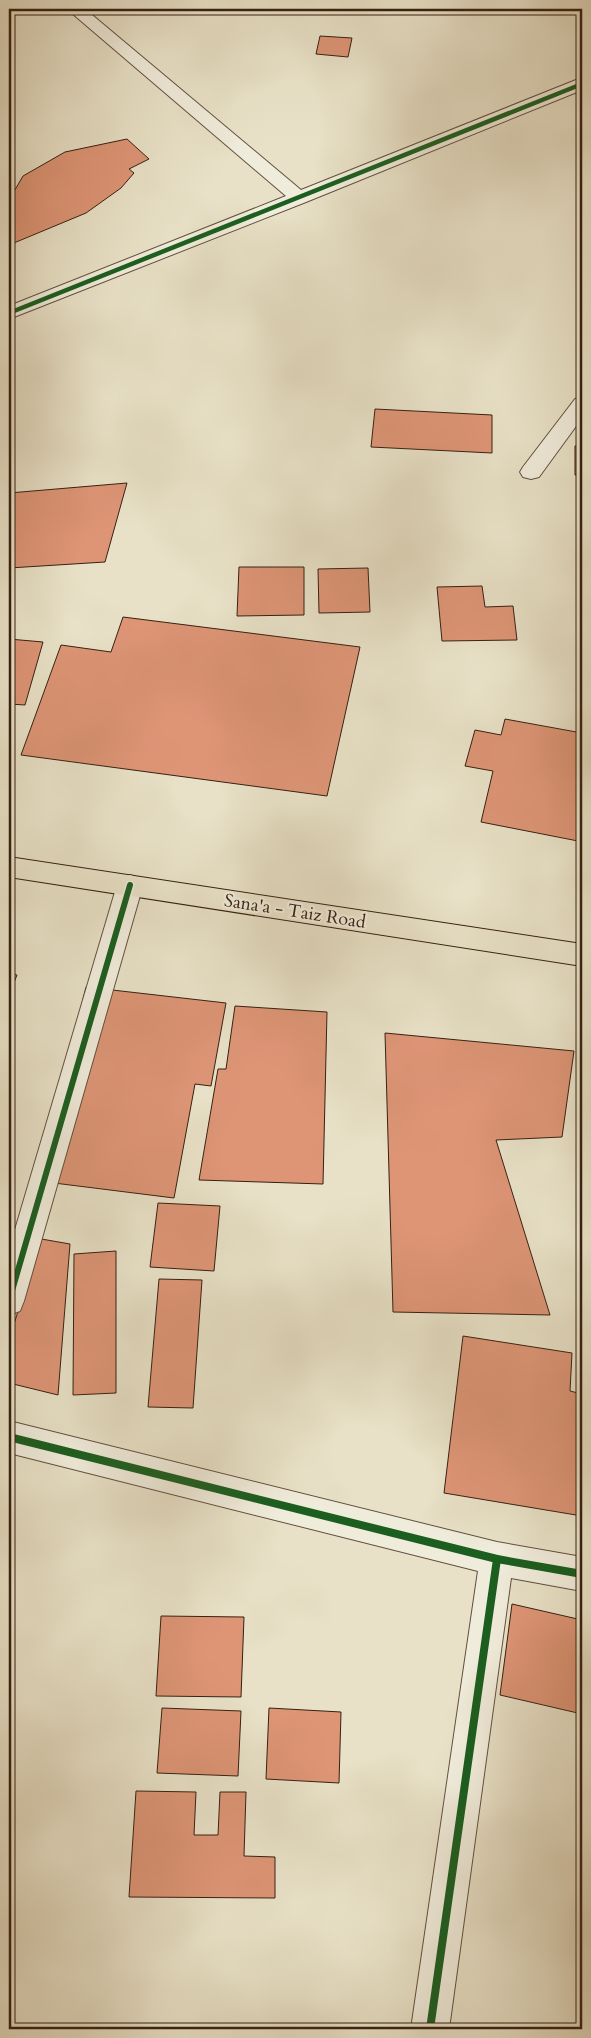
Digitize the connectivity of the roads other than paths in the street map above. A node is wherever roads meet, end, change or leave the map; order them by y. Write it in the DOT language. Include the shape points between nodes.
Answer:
graph roads {
  1 [pos="75,9"];
  2 [pos="582,84"];
  3 [pos="300,198"];
  4 [pos="9,312"];
  5 [pos="582,404"];
  6 [pos="531,472"];
  7 [pos="9,867"];
  8 [pos="130,885"];
  9 [pos="582,955"];
  10 [pos="9,1301"];
  11 [pos="9,1438"];
  12 [pos="497,1559"];
  13 [pos="582,1574"];
  14 [pos="430,2029"];
  1 -- 3 [label="street"];
  2 -- 3 [label="street"];
  3 -- 4 [label="street"];
  5 -- 6 [label="street"];
  7 -- 8 [label="highway, Sana'a - Taiz Road"];
  8 -- 9 [label="highway, Sana'a - Taiz Road"];
  8 -- 10 [label="street"];
  11 -- 12 [label="street"];
  12 -- 13 [label="street"];
  12 -- 14 [label="street"];
}
